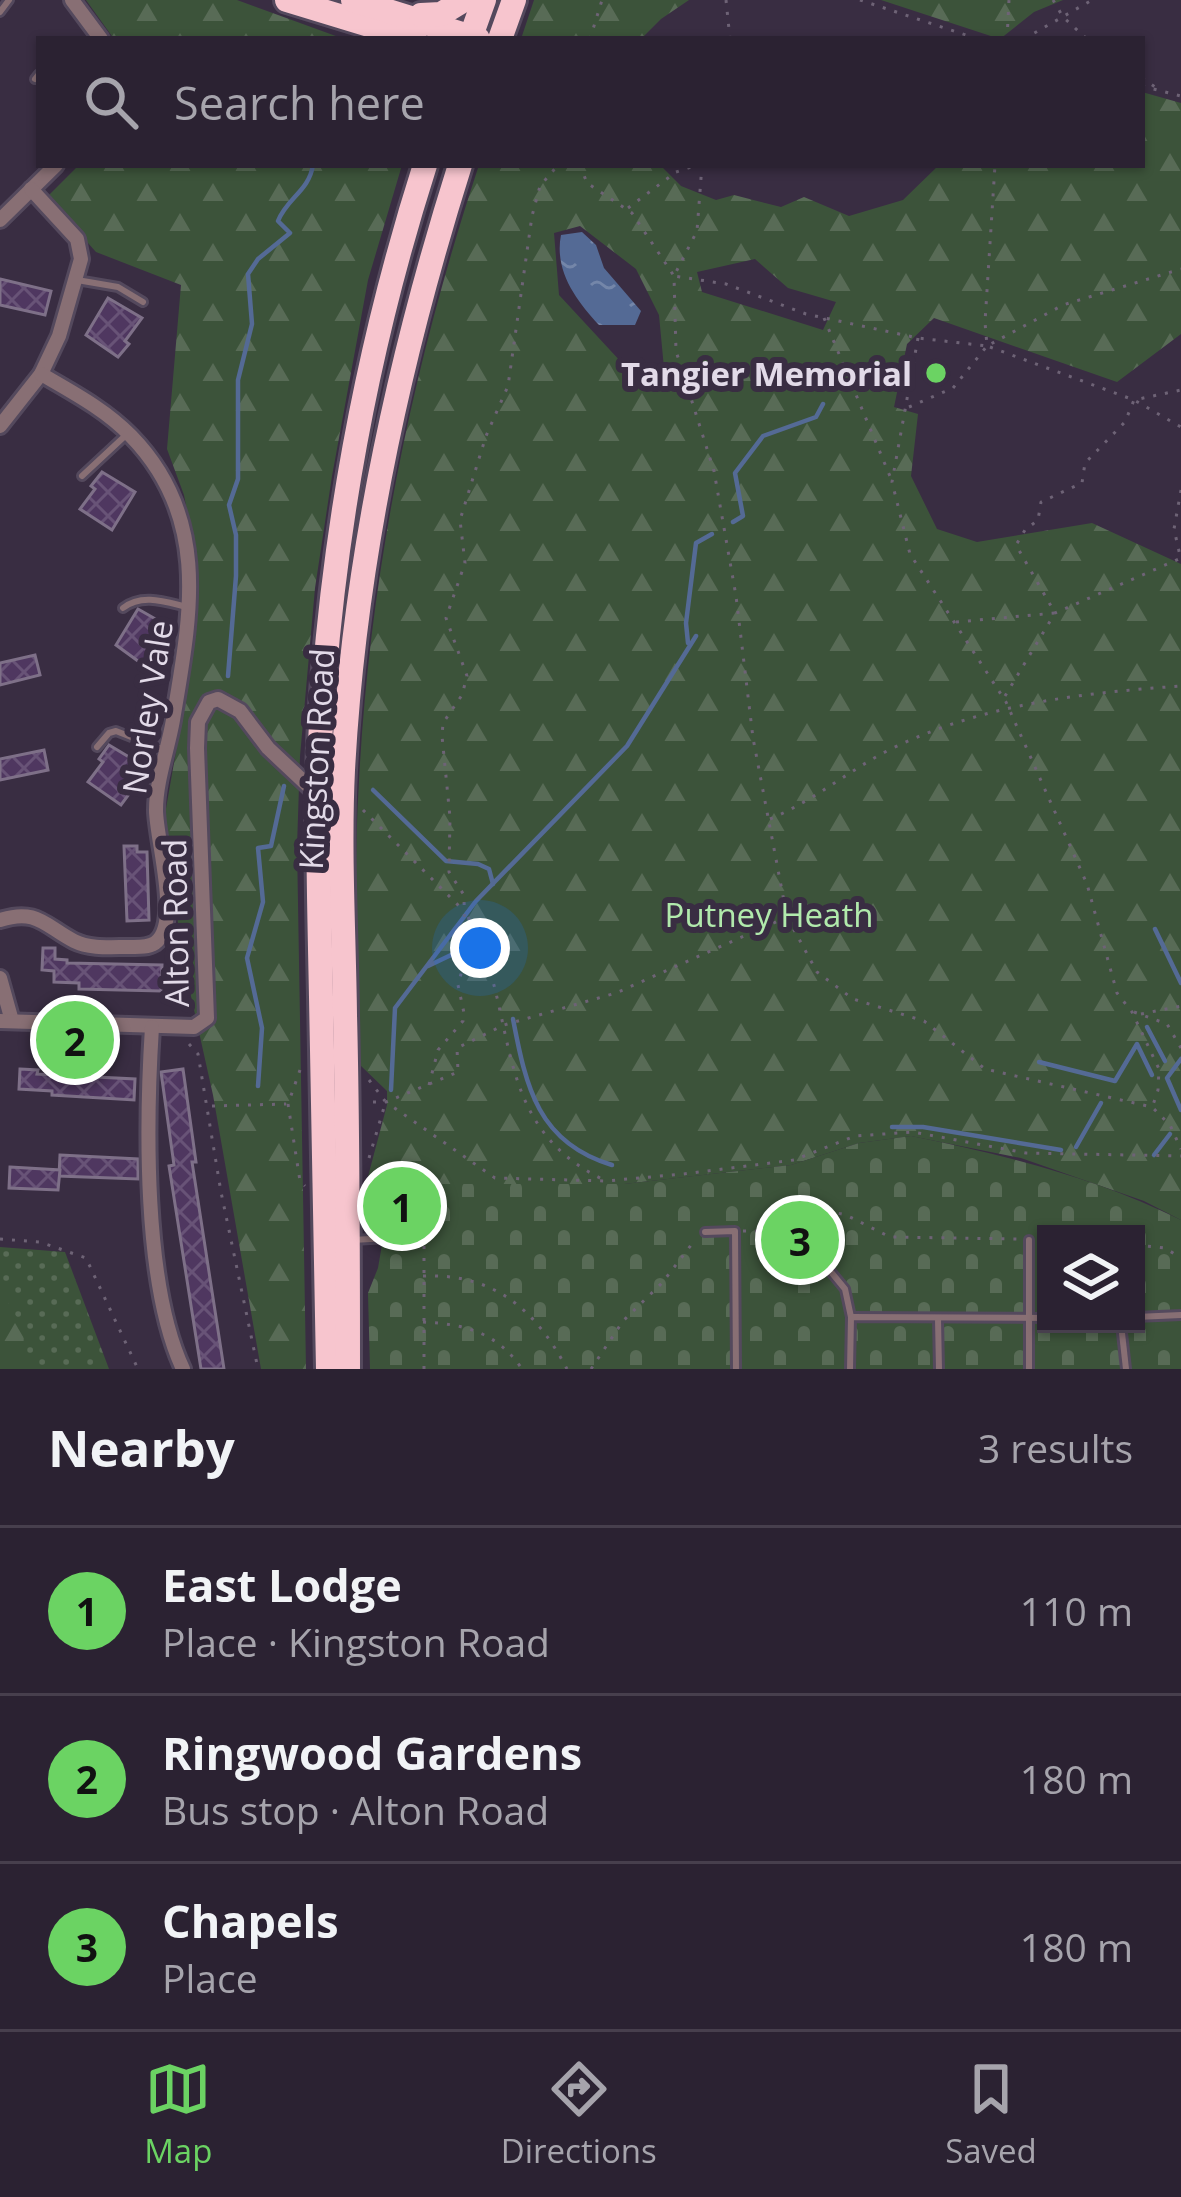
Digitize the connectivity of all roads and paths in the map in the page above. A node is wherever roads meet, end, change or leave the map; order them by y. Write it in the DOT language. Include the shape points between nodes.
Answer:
graph roads {
  1 [pos="9,0"];
  2 [pos="72,0"];
  3 [pos="287,0"];
  4 [pos="353,0"];
  5 [pos="464,0"];
  6 [pos="484,0"];
  7 [pos="514,0"];
  8 [pos="602,0"];
  9 [pos="726,0"];
  10 [pos="860,0"];
  11 [pos="1009,0"];
  12 [pos="1054,0"];
  13 [pos="1093,0"];
  14 [pos="0,12"];
  15 [pos="1063,17"];
  16 [pos="398,31"];
  17 [pos="99,36"];
  18 [pos="452,36"];
  19 [pos="474,36"];
  20 [pos="501,36"];
  21 [pos="591,36"];
  22 [pos="730,36"];
  23 [pos="968,36"];
  24 [pos="1007,36"];
  25 [pos="1029,36"];
  26 [pos="1084,36"];
  27 [pos="1145,81"];
  28 [pos="1145,87"];
  29 [pos="1162,91"];
  30 [pos="1181,96"];
  31 [pos="53,168"];
  32 [pos="424,168"];
  33 [pos="459,168"];
  34 [pos="555,168"];
  35 [pos="581,168"];
  36 [pos="689,168"];
  37 [pos="699,168"];
  38 [pos="995,168"];
  39 [pos="32,189"];
  40 [pos="626,209"];
  41 [pos="0,220"];
  42 [pos="1181,269"];
  43 [pos="674,276"];
  44 [pos="77,280"];
  45 [pos="143,302"];
  46 [pos="824,317"];
  47 [pos="918,338"];
  48 [pos="987,346"];
  49 [pos="41,374"];
  50 [pos="1181,390"];
  51 [pos="1134,400"];
  52 [pos="907,407"];
  53 [pos="0,426"];
  54 [pos="1181,427"];
  55 [pos="129,433"];
  56 [pos="82,476"];
  57 [pos="892,482"];
  58 [pos="1181,490"];
  59 [pos="1180,560"];
  60 [pos="123,608"];
  61 [pos="190,608"];
  62 [pos="1055,613"];
  63 [pos="954,622"];
  64 [pos="1179,686"];
  65 [pos="1181,694"];
  66 [pos="1004,698"];
  67 [pos="1008,708"];
  68 [pos="97,747"];
  69 [pos="167,752"];
  70 [pos="320,796"];
  71 [pos="356,804"];
  72 [pos="769,819"];
  73 [pos="465,912"];
  74 [pos="788,917"];
  75 [pos="0,920"];
  76 [pos="0,978"];
  77 [pos="1181,1006"];
  78 [pos="1132,1012"];
  79 [pos="1139,1014"];
  80 [pos="6,1021"];
  81 [pos="504,1024"];
  82 [pos="152,1027"];
  83 [pos="179,1027"];
  84 [pos="1181,1048"];
  85 [pos="305,1060"];
  86 [pos="366,1076"];
  87 [pos="429,1087"];
  88 [pos="373,1102"];
  89 [pos="386,1102"];
  90 [pos="288,1104"];
  91 [pos="208,1107"];
  92 [pos="1152,1107"];
  93 [pos="1181,1116"];
  94 [pos="1170,1126"];
  95 [pos="1181,1149"];
  96 [pos="1181,1156"];
  97 [pos="368,1162"];
  98 [pos="605,1181"];
  99 [pos="307,1188"];
  100 [pos="365,1189"];
  101 [pos="373,1231"];
  102 [pos="736,1231"];
  103 [pos="703,1233"];
  104 [pos="389,1238"];
  105 [pos="424,1238"];
  106 [pos="0,1239"];
  107 [pos="348,1240"];
  108 [pos="1029,1240"];
  109 [pos="1145,1246"];
  110 [pos="1181,1258"];
  111 [pos="831,1272"];
  112 [pos="423,1276"];
  113 [pos="1181,1316"];
  114 [pos="851,1317"];
  115 [pos="1145,1317"];
  116 [pos="938,1318"];
  117 [pos="1029,1318"];
  118 [pos="1037,1318"];
  119 [pos="423,1322"];
  120 [pos="1121,1333"];
  121 [pos="138,1369"];
  122 [pos="183,1369"];
  123 [pos="258,1369"];
  124 [pos="328,1369"];
  125 [pos="348,1369"];
  126 [pos="424,1369"];
  127 [pos="522,1369"];
  128 [pos="567,1369"];
  129 [pos="591,1369"];
  130 [pos="736,1369"];
  131 [pos="850,1369"];
  132 [pos="939,1369"];
  133 [pos="1028,1369"];
  134 [pos="1126,1369"];
  1 -- 14 [label="lane"];
  2 -- 17 [label="street"];
  3 -- 16 [label="highway"];
  4 -- 16 [label="highway"];
  5 -- 16 [label="highway"];
  6 -- 19 [label="highway"];
  7 -- 20 [label="highway"];
  8 -- 21 [label="path"];
  9 -- 22 [label="path"];
  10 -- 23 [label="path"];
  11 -- 24 [label="path"];
  12 -- 15 [label="path"];
  13 -- 15 [label="path"];
  15 -- 25 [label="path"];
  15 -- 26 [label="path"];
  16 -- 18 [label="highway"];
  27 -- 29 [label="path"];
  28 -- 29 [label="path"];
  29 -- 30 [label="path"];
  31 -- 39 [label="street"];
  32 -- 70 [label="highway, Kingston Road" via="389,280 341,532"];
  33 -- 107 [label="highway, Kingston Road" via="406,353 358,600 347,705 341,835"];
  34 -- 73 [label="path" via="532,216 508,386 460,520 465,563 446,618 467,676 442,736 449,872"];
  35 -- 40 [label="path" via="587,183"];
  36 -- 40 [label="path"];
  37 -- 43 [label="path" via="697,231"];
  38 -- 48 [label="path"];
  39 -- 41 [label="street"];
  39 -- 44 [label="street" via="77,239"];
  40 -- 43 [label="path"];
  42 -- 48 [label="path" via="1063,305"];
  43 -- 46 [label="path"];
  43 -- 72 [label="path" via="676,351 714,472"];
  44 -- 45 [label="lane" via="118,287"];
  44 -- 49 [label="street"];
  46 -- 47 [label="path"];
  46 -- 57 [label="path"];
  47 -- 48 [label="path"];
  47 -- 52 [label="path"];
  48 -- 51 [label="path"];
  48 -- 52 [label="path" via="953,388"];
  49 -- 53 [label="street"];
  49 -- 55 [label="street, Norley Vale"];
  50 -- 51 [label="path"];
  51 -- 54 [label="path"];
  51 -- 62 [label="path" via="1125,422 1085,463 1082,483 1041,502 1038,520 1016,545"];
  52 -- 57 [label="path"];
  55 -- 56 [label="lane"];
  55 -- 61 [label="street, Norley Vale" via="171,492 190,552"];
  57 -- 63 [label="path" via="910,554"];
  58 -- 59 [label="path" via="1174,529"];
  59 -- 62 [label="path"];
  60 -- 61 [label="lane" via="160,600"];
  61 -- 69 [label="street, Norley Vale"];
  62 -- 63 [label="path"];
  62 -- 66 [label="path"];
  63 -- 66 [label="path"];
  64 -- 65 [label="path"];
  64 -- 67 [label="path"];
  66 -- 67 [label="path"];
  67 -- 72 [label="path" via="888,750"];
  67 -- 78 [label="path" via="1087,884 1117,993"];
  68 -- 69 [label="lane" via="116,731"];
  69 -- 75 [label="street, Norley Vale" via="156,808 166,880 166,927 158,941 102,947 78,943 32,916"];
  70 -- 83 [label="street, Alton Road" via="230,704 218,699 204,708 197,748 209,1005 202,1024"];
  70 -- 124 [label="highway, Kingston Road"];
  71 -- 73 [label="path"];
  72 -- 74 [label="path"];
  73 -- 81 [label="path"];
  73 -- 87 [label="path" via="458,985 464,1022 438,1050"];
  74 -- 81 [label="path" via="616,993"];
  74 -- 92 [label="path" via="817,973 853,999 924,1021 986,1069"];
  76 -- 80 [label="street"];
  77 -- 79 [label="path"];
  78 -- 79 [label="path"];
  78 -- 92 [label="path" via="1159,1069"];
  79 -- 84 [label="path" via="1167,1024"];
  80 -- 82 [label="street, Alton Road"];
  81 -- 87 [label="path" via="458,1048 458,1072"];
  81 -- 98 [label="path" via="522,1101 554,1142"];
  82 -- 83 [label="street, Alton Road"];
  82 -- 122 [label="street" via="153,1216 170,1337"];
  83 -- 91 [label="path" via="198,1054"];
  85 -- 90 [label="path"];
  86 -- 89 [label="path"];
  87 -- 89 [label="path"];
  88 -- 89 [label="path"];
  89 -- 97 [label="path"];
  89 -- 98 [label="path" via="495,1178"];
  90 -- 91 [label="path"];
  90 -- 99 [label="path"];
  91 -- 123 [label="path"];
  92 -- 94 [label="path"];
  93 -- 94 [label="path"];
  94 -- 95 [label="path"];
  96 -- 98 [label="path" via="1025,1153 913,1132 854,1136 794,1160"];
  100 -- 101 [label="path"];
  102 -- 103 [label="lane"];
  102 -- 108 [label="path" via="760,1231 772,1212 802,1205 890,1237"];
  102 -- 130 [label="lane"];
  103 -- 129 [label="path"];
  104 -- 107 [label="lane"];
  105 -- 112 [label="path"];
  106 -- 121 [label="path" via="86,1258"];
  107 -- 125 [label="highway, Kingston Road"];
  108 -- 117 [label="lane"];
  109 -- 110 [label="path"];
  111 -- 114 [label="lane"];
  112 -- 119 [label="path"];
  112 -- 128 [label="path" via="469,1279 518,1303 548,1332"];
  113 -- 115 [label="lane"];
  114 -- 116 [label="lane"];
  114 -- 131 [label="lane"];
  116 -- 117 [label="lane"];
  116 -- 132 [label="lane"];
  117 -- 118 [label="lane"];
  117 -- 133 [label="lane"];
  119 -- 126 [label="path"];
  119 -- 127 [label="path" via="488,1334"];
  120 -- 134 [label="lane"];
}
